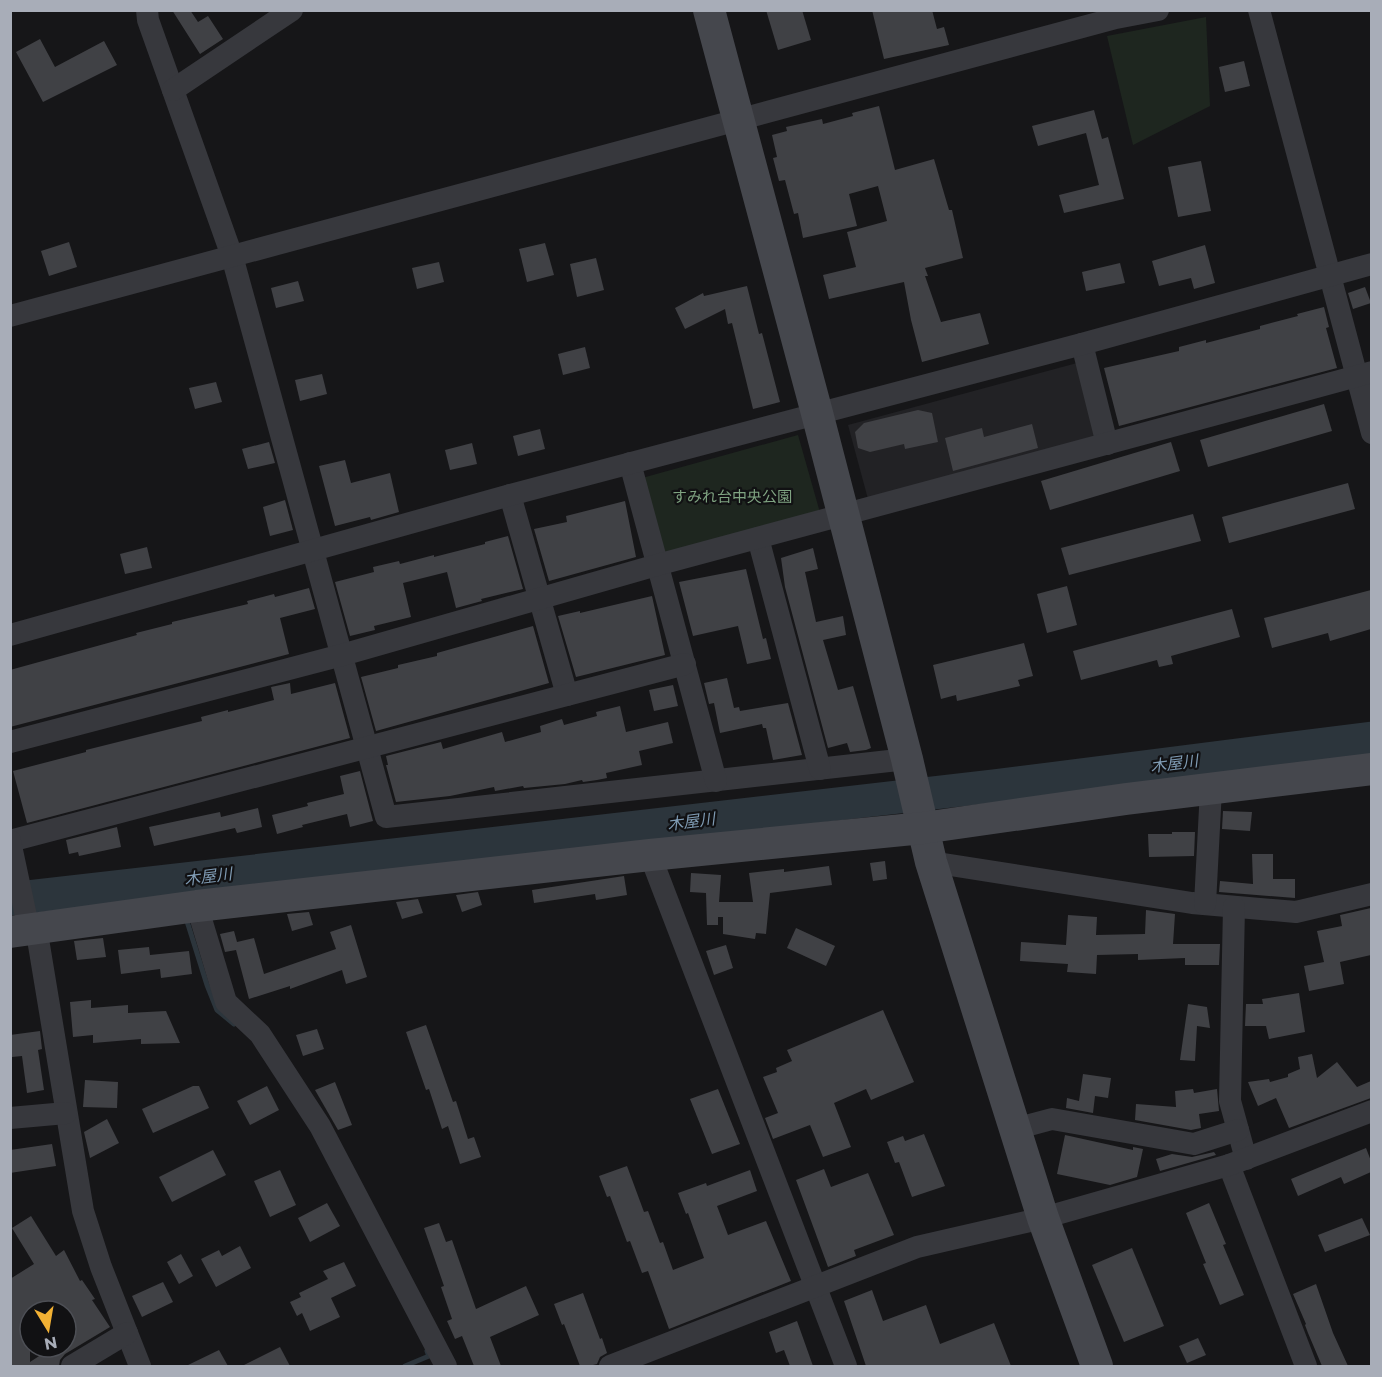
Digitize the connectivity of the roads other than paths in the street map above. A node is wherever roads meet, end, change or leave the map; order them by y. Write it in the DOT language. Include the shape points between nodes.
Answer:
graph roads {
  1 [pos="147,10"];
  2 [pos="292,10"];
  3 [pos="709,10"];
  4 [pos="1158,10"];
  5 [pos="1259,10"];
  6 [pos="173,90"];
  7 [pos="738,120"];
  8 [pos="232,256"];
  9 [pos="1371,264"];
  10 [pos="1329,276"];
  11 [pos="10,316"];
  12 [pos="1082,344"];
  13 [pos="1364,374"];
  14 [pos="817,412"];
  15 [pos="1371,434"];
  16 [pos="1107,444"];
  17 [pos="630,463"];
  18 [pos="510,495"];
  19 [pos="843,514"];
  20 [pos="758,538"];
  21 [pos="314,551"];
  22 [pos="657,565"];
  23 [pos="540,598"];
  24 [pos="10,635"];
  25 [pos="342,655"];
  26 [pos="685,664"];
  27 [pos="567,695"];
  28 [pos="10,742"];
  29 [pos="368,747"];
  30 [pos="908,763"];
  31 [pos="820,769"];
  32 [pos="1371,769"];
  33 [pos="716,781"];
  34 [pos="1211,789"];
  35 [pos="922,820"];
  36 [pos="11,844"];
  37 [pos="650,855"];
  38 [pos="932,862"];
  39 [pos="1371,894"];
  40 [pos="1205,904"];
  41 [pos="197,906"];
  42 [pos="1234,907"];
  43 [pos="25,926"];
  44 [pos="1371,1111"];
  45 [pos="66,1113"];
  46 [pos="10,1118"];
  47 [pos="1015,1129"];
  48 [pos="1238,1130"];
  49 [pos="1237,1162"];
  50 [pos="1043,1218"];
  51 [pos="814,1288"];
  52 [pos="127,1333"];
  53 [pos="72,1366"];
  54 [pos="140,1366"];
  55 [pos="446,1366"];
  56 [pos="610,1366"];
  57 [pos="846,1366"];
  58 [pos="1097,1366"];
  59 [pos="1306,1366"];
  1 -- 6 [label="street"];
  2 -- 6 [label="street"];
  3 -- 7 [label="street"];
  4 -- 7 [label="street"];
  5 -- 10 [label="street"];
  6 -- 8 [label="street"];
  7 -- 8 [label="street"];
  7 -- 14 [label="street"];
  8 -- 11 [label="street"];
  8 -- 21 [label="street"];
  9 -- 10 [label="street"];
  10 -- 12 [label="street"];
  10 -- 13 [label="street"];
  12 -- 14 [label="street"];
  12 -- 16 [label="street"];
  13 -- 15 [label="street"];
  13 -- 16 [label="street"];
  14 -- 17 [label="street"];
  14 -- 19 [label="street"];
  16 -- 19 [label="street"];
  17 -- 18 [label="street"];
  17 -- 22 [label="street"];
  18 -- 21 [label="street"];
  18 -- 23 [label="street"];
  19 -- 20 [label="street"];
  19 -- 30 [label="street"];
  20 -- 22 [label="street"];
  20 -- 31 [label="street"];
  21 -- 24 [label="street"];
  21 -- 25 [label="street"];
  22 -- 23 [label="street"];
  22 -- 26 [label="street"];
  23 -- 25 [label="street"];
  23 -- 27 [label="street"];
  25 -- 28 [label="street"];
  25 -- 29 [label="street"];
  26 -- 27 [label="street"];
  26 -- 33 [label="street"];
  27 -- 29 [label="street"];
  29 -- 33 [label="street" via="386,817"];
  29 -- 36 [label="street"];
  30 -- 31 [label="street"];
  30 -- 35 [label="street"];
  31 -- 33 [label="street"];
  32 -- 34 [label="street"];
  34 -- 35 [label="street"];
  34 -- 40 [label="street"];
  35 -- 37 [label="street"];
  35 -- 38 [label="street"];
  36 -- 43 [label="street"];
  37 -- 41 [label="street"];
  37 -- 51 [label="street"];
  38 -- 40 [label="street"];
  38 -- 47 [label="street"];
  39 -- 42 [label="street" via="1296,912"];
  40 -- 42 [label="street"];
  41 -- 43 [label="street"];
  41 -- 55 [label="street" via="226,1002 260,1034 320,1125"];
  42 -- 48 [label="street" via="1230,1101"];
  43 -- 45 [label="street"];
  44 -- 49 [label="street"];
  45 -- 46 [label="street"];
  45 -- 52 [label="street" via="83,1211"];
  47 -- 48 [label="street" via="1052,1119 1194,1144"];
  47 -- 50 [label="street"];
  48 -- 49 [label="street"];
  49 -- 50 [label="street"];
  49 -- 59 [label="street"];
  50 -- 51 [label="street" via="917,1247"];
  50 -- 58 [label="street"];
  51 -- 56 [label="street"];
  51 -- 57 [label="street"];
  52 -- 53 [label="street"];
  52 -- 54 [label="street"];
}
